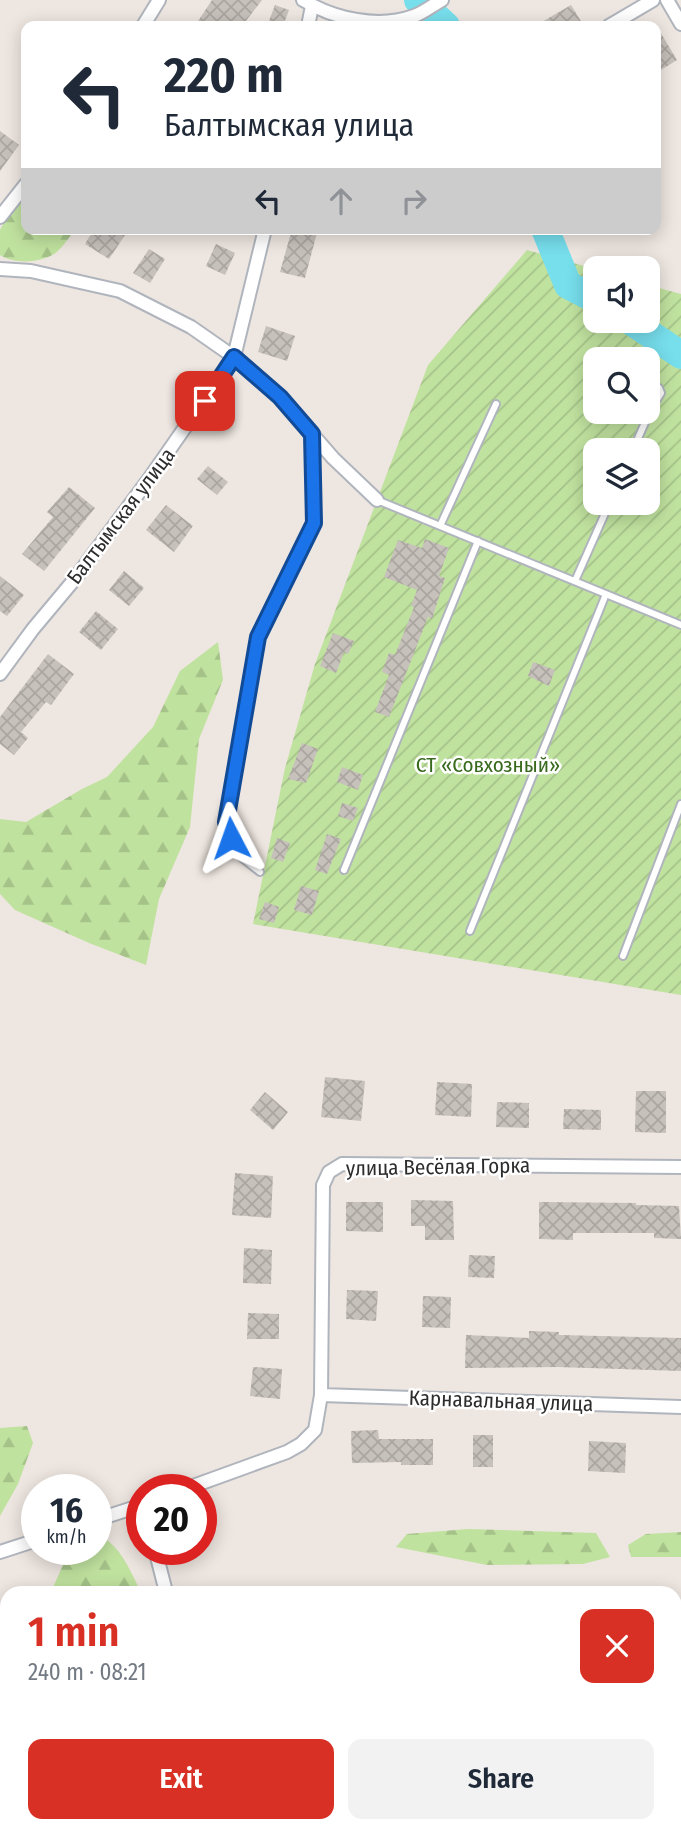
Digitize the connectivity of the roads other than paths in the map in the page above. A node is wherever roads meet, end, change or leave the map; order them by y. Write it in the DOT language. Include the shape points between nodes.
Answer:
graph roads {
  1 [pos="159,0"];
  2 [pos="442,0"];
  3 [pos="653,0"];
  4 [pos="667,0"];
  5 [pos="307,3"];
  6 [pos="146,21"];
  7 [pos="308,21"];
  8 [pos="365,21"];
  9 [pos="383,21"];
  10 [pos="617,21"];
  11 [pos="681,24"];
  12 [pos="21,191"];
  13 [pos="0,218"];
  14 [pos="264,235"];
  15 [pos="0,269"];
  16 [pos="234,357"];
  17 [pos="496,404"];
  18 [pos="312,434"];
  19 [pos="377,500"];
  20 [pos="604,515"];
  21 [pos="440,526"];
  22 [pos="478,541"];
  23 [pos="575,581"];
  24 [pos="606,594"];
  25 [pos="681,625"];
  26 [pos="0,674"];
  27 [pos="681,804"];
  28 [pos="344,870"];
  29 [pos="260,872"];
  30 [pos="470,932"];
  31 [pos="623,956"];
  32 [pos="681,1167"];
  33 [pos="321,1395"];
  34 [pos="681,1407"];
  35 [pos="217,1477"];
  36 [pos="21,1545"];
  37 [pos="0,1552"];
  38 [pos="159,1565"];
  39 [pos="164,1586"];
  1 -- 6 [label="street"];
  2 -- 9 [label="street" via="414,16"];
  3 -- 10 [label="street"];
  4 -- 11 [label="street"];
  5 -- 7 [label="street"];
  5 -- 8 [label="street"];
  12 -- 13 [label="street"];
  14 -- 16 [label="street, Балтымская улица"];
  15 -- 16 [label="street" via="31,271 120,291 191,327"];
  16 -- 18 [label="street" via="280,397"];
  16 -- 26 [label="street, Балтымская улица" via="149,479"];
  17 -- 21 [label="lane"];
  18 -- 19 [label="street"];
  18 -- 29 [label="lane" via="314,523 258,637 226,822 237,854"];
  19 -- 21 [label="lane"];
  20 -- 23 [label="lane"];
  21 -- 22 [label="lane"];
  22 -- 23 [label="lane"];
  22 -- 28 [label="lane"];
  23 -- 24 [label="lane"];
  24 -- 25 [label="lane"];
  24 -- 30 [label="lane"];
  27 -- 31 [label="lane"];
  32 -- 33 [label="street, улица Весёлая Горка" via="342,1164 329,1172 323,1185"];
  33 -- 34 [label="street, Карнавальная улица"];
  33 -- 35 [label="street, улица Весёлая Горка" via="315,1430 301,1444"];
  36 -- 37 [label="street"];
  38 -- 39 [label="street"];
}
